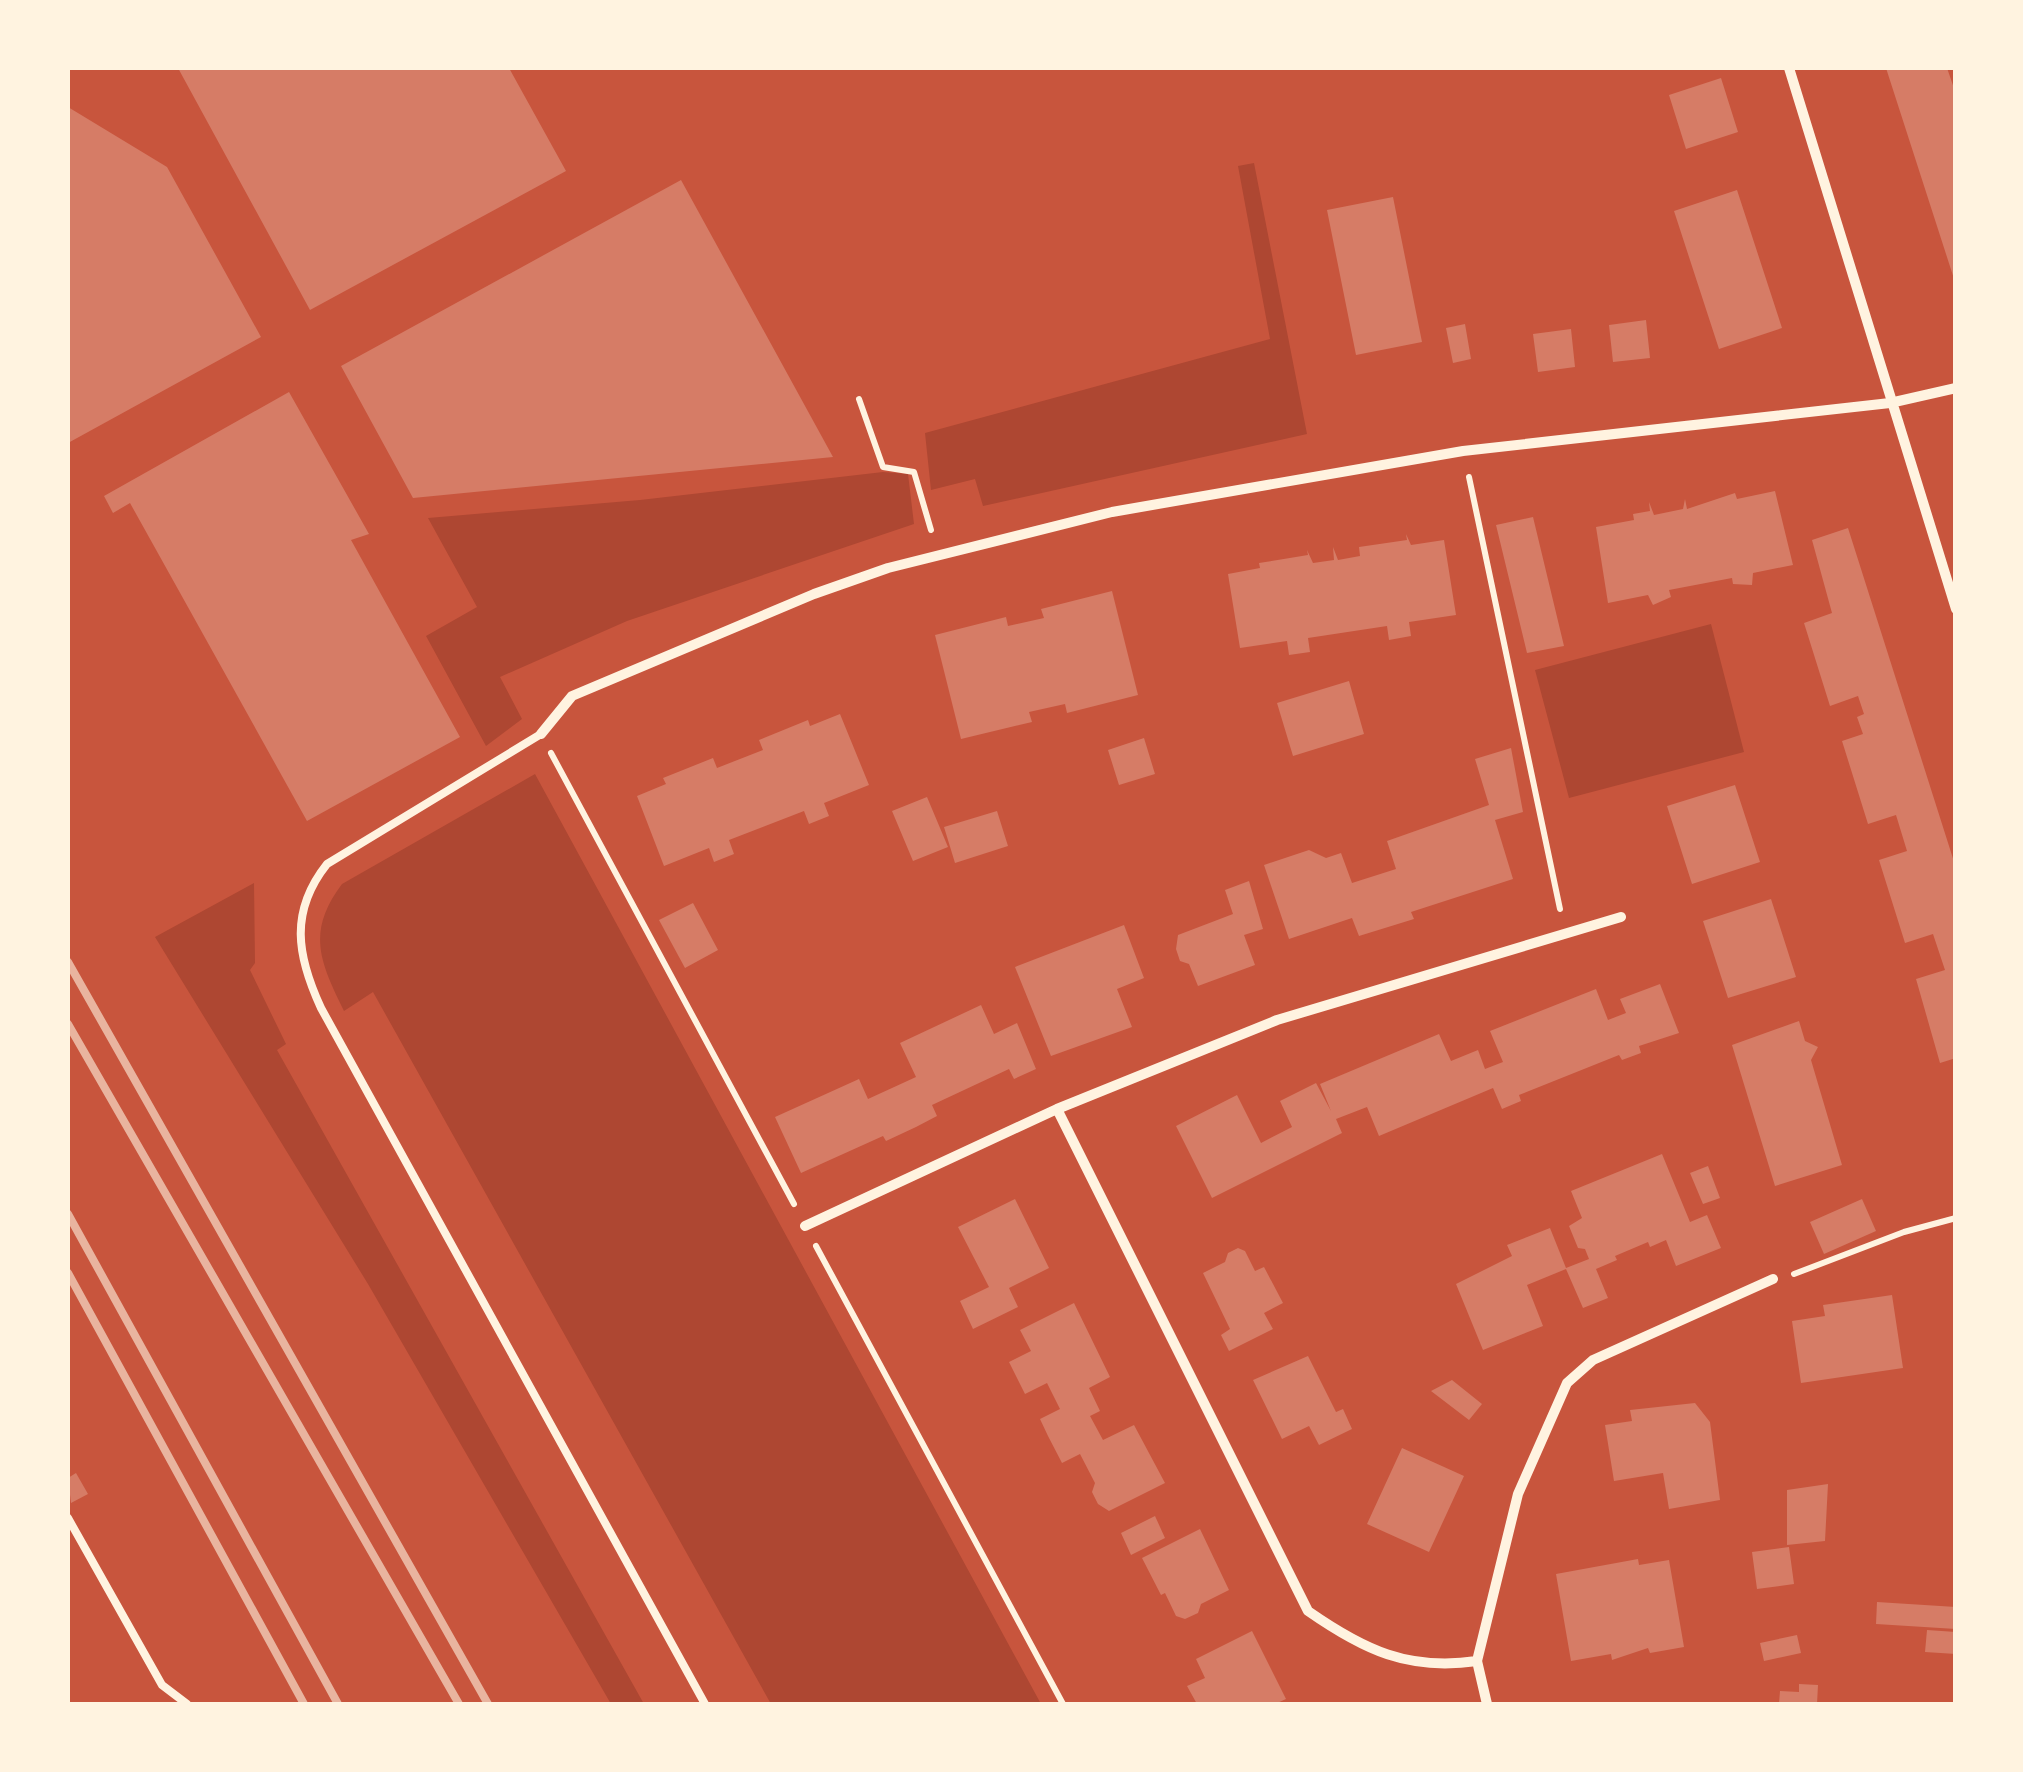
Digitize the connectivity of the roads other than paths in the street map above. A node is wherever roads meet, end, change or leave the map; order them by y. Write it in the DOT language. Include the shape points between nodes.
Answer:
graph roads {
  1 [pos="1789,68"];
  2 [pos="1956,388"];
  3 [pos="1890,403"];
  4 [pos="1956,609"];
  5 [pos="541,734"];
  6 [pos="1620,917"];
  7 [pos="1057,1108"];
  8 [pos="805,1226"];
  9 [pos="1773,1279"];
  10 [pos="68,1518"];
  11 [pos="1477,1662"];
  12 [pos="187,1704"];
  13 [pos="705,1704"];
  14 [pos="1487,1704"];
  1 -- 3 [label="street"];
  2 -- 3 [label="street"];
  3 -- 4 [label="street"];
  3 -- 5 [label="street" via="1463,451 1186,497 938,555 814,594 572,696"];
  5 -- 13 [label="lane" via="326,864 300,912 302,962 321,1008"];
  6 -- 7 [label="street" via="1276,1020"];
  7 -- 8 [label="street"];
  7 -- 11 [label="street" via="1308,1611 1356,1644 1436,1667"];
  9 -- 11 [label="street" via="1593,1360 1567,1382 1518,1494"];
  10 -- 12 [label="lane" via="162,1685"];
  11 -- 14 [label="street"];
}
